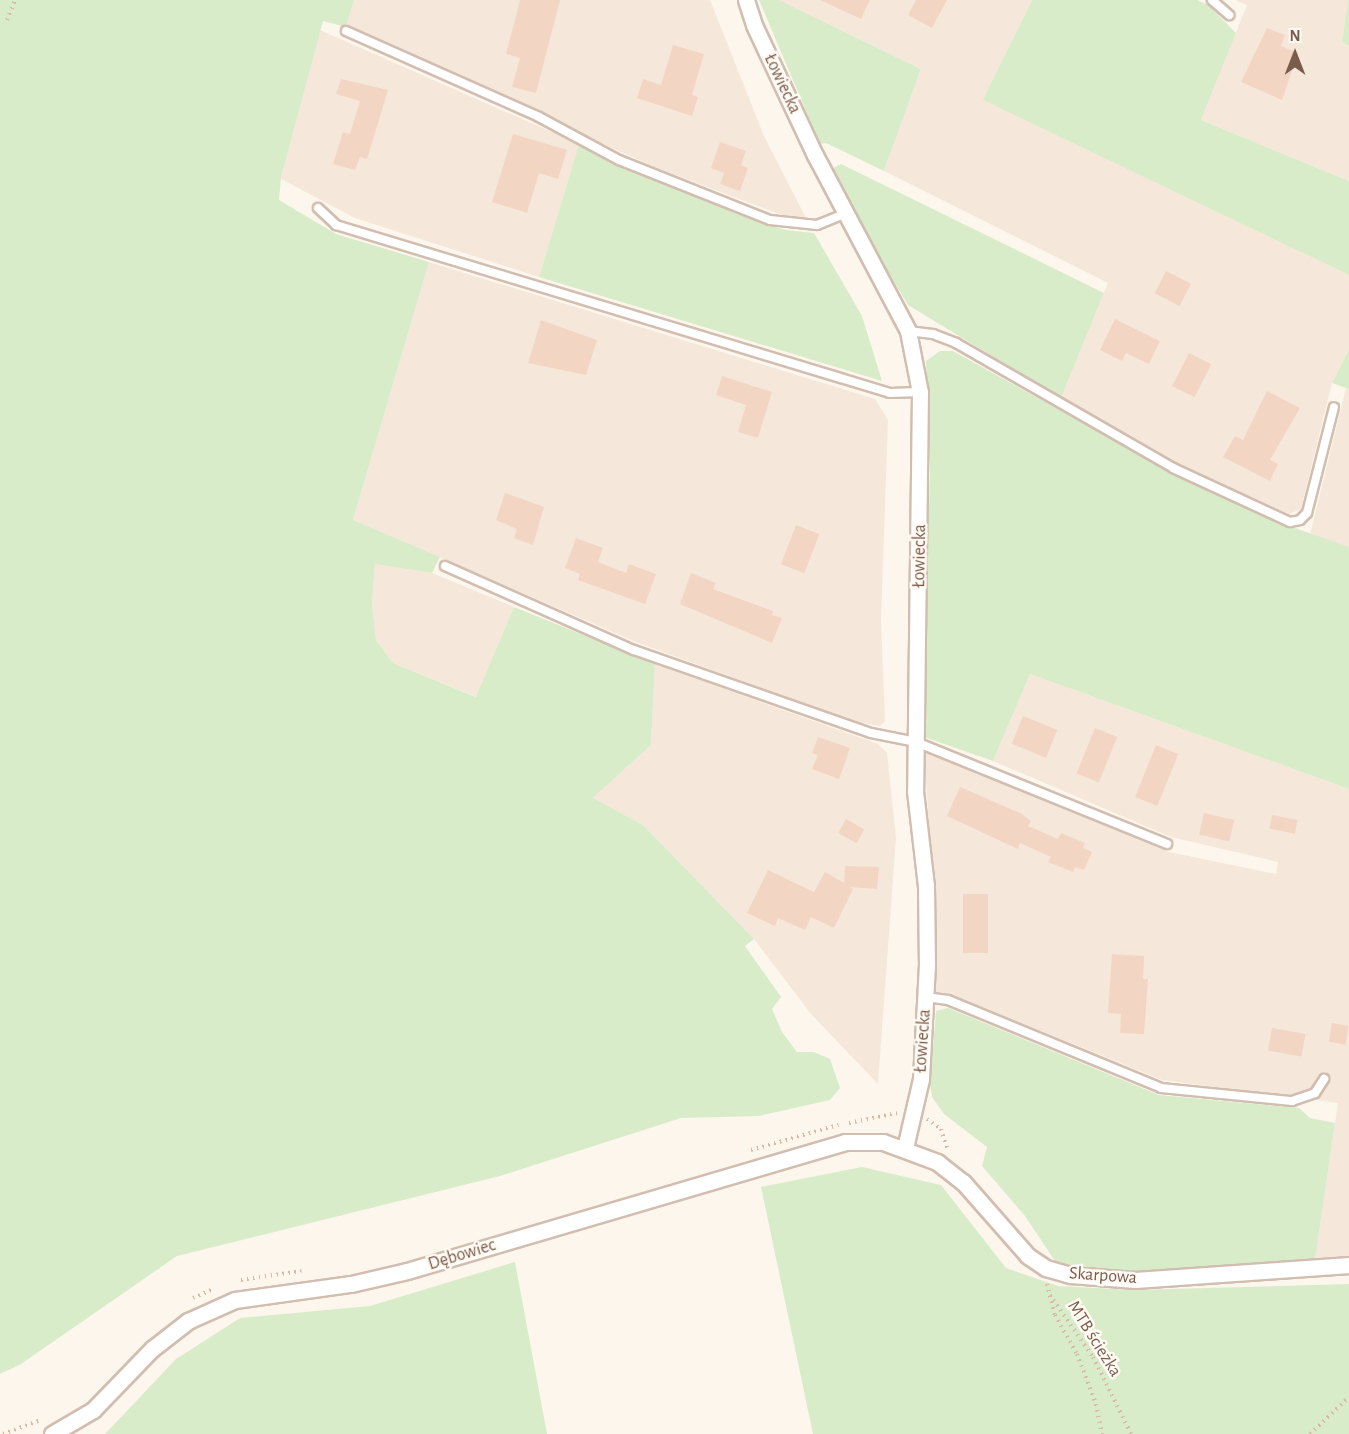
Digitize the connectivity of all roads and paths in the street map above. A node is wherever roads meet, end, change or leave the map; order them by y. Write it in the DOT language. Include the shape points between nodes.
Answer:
graph roads {
  1 [pos="15,0"];
  2 [pos="746,0"];
  3 [pos="1212,0"];
  4 [pos="1229,15"];
  5 [pos="7,20"];
  6 [pos="346,32"];
  7 [pos="318,208"];
  8 [pos="844,214"];
  9 [pos="908,331"];
  10 [pos="920,392"];
  11 [pos="1334,407"];
  12 [pos="445,566"];
  13 [pos="916,742"];
  14 [pos="1167,844"];
  15 [pos="926,997"];
  16 [pos="1324,1079"];
  17 [pos="915,1114"];
  18 [pos="943,1137"];
  19 [pos="906,1148"];
  20 [pos="1349,1265"];
  21 [pos="1046,1268"];
  22 [pos="1048,1292"];
  23 [pos="1349,1397"];
  24 [pos="52,1434"];
  25 [pos="1102,1434"];
  26 [pos="1131,1434"];
  27 [pos="1310,1434"];
  1 -- 5 [label="path"];
  2 -- 8 [label="street, Łowiecka" via="754,25"];
  3 -- 4 [label="lane"];
  6 -- 8 [label="lane" via="539,117 619,160 770,220 805,226"];
  7 -- 10 [label="lane" via="336,225 890,393"];
  8 -- 9 [label="street, Łowiecka"];
  9 -- 10 [label="street, Łowiecka"];
  9 -- 11 [label="lane" via="933,334 956,343 1173,468 1290,522 1307,513"];
  10 -- 13 [label="street, Łowiecka"];
  12 -- 13 [label="lane" via="634,650 871,733"];
  13 -- 14 [label="lane"];
  13 -- 15 [label="street, Łowiecka" via="916,819 928,906"];
  15 -- 16 [label="lane" via="948,1000 1161,1088 1292,1101 1315,1093"];
  15 -- 17 [label="street, Łowiecka"];
  17 -- 18 [label="path" via="931,1121"];
  17 -- 19 [label="street, Łowiecka"];
  19 -- 21 [label="street, Skarpowa" via="937,1162 963,1182 1011,1242"];
  19 -- 24 [label="street, Dębowiec" via="862,1140 830,1144 407,1271 351,1284 235,1300 179,1327 93,1410"];
  20 -- 21 [label="street, Skarpowa" via="1135,1280 1071,1275"];
  21 -- 22 [label="path"];
  22 -- 25 [label="path" via="1055,1315 1077,1354 1096,1404"];
  22 -- 26 [label="path, MTB ścieżka" via="1093,1357"];
  23 -- 27 [label="path"];
}
